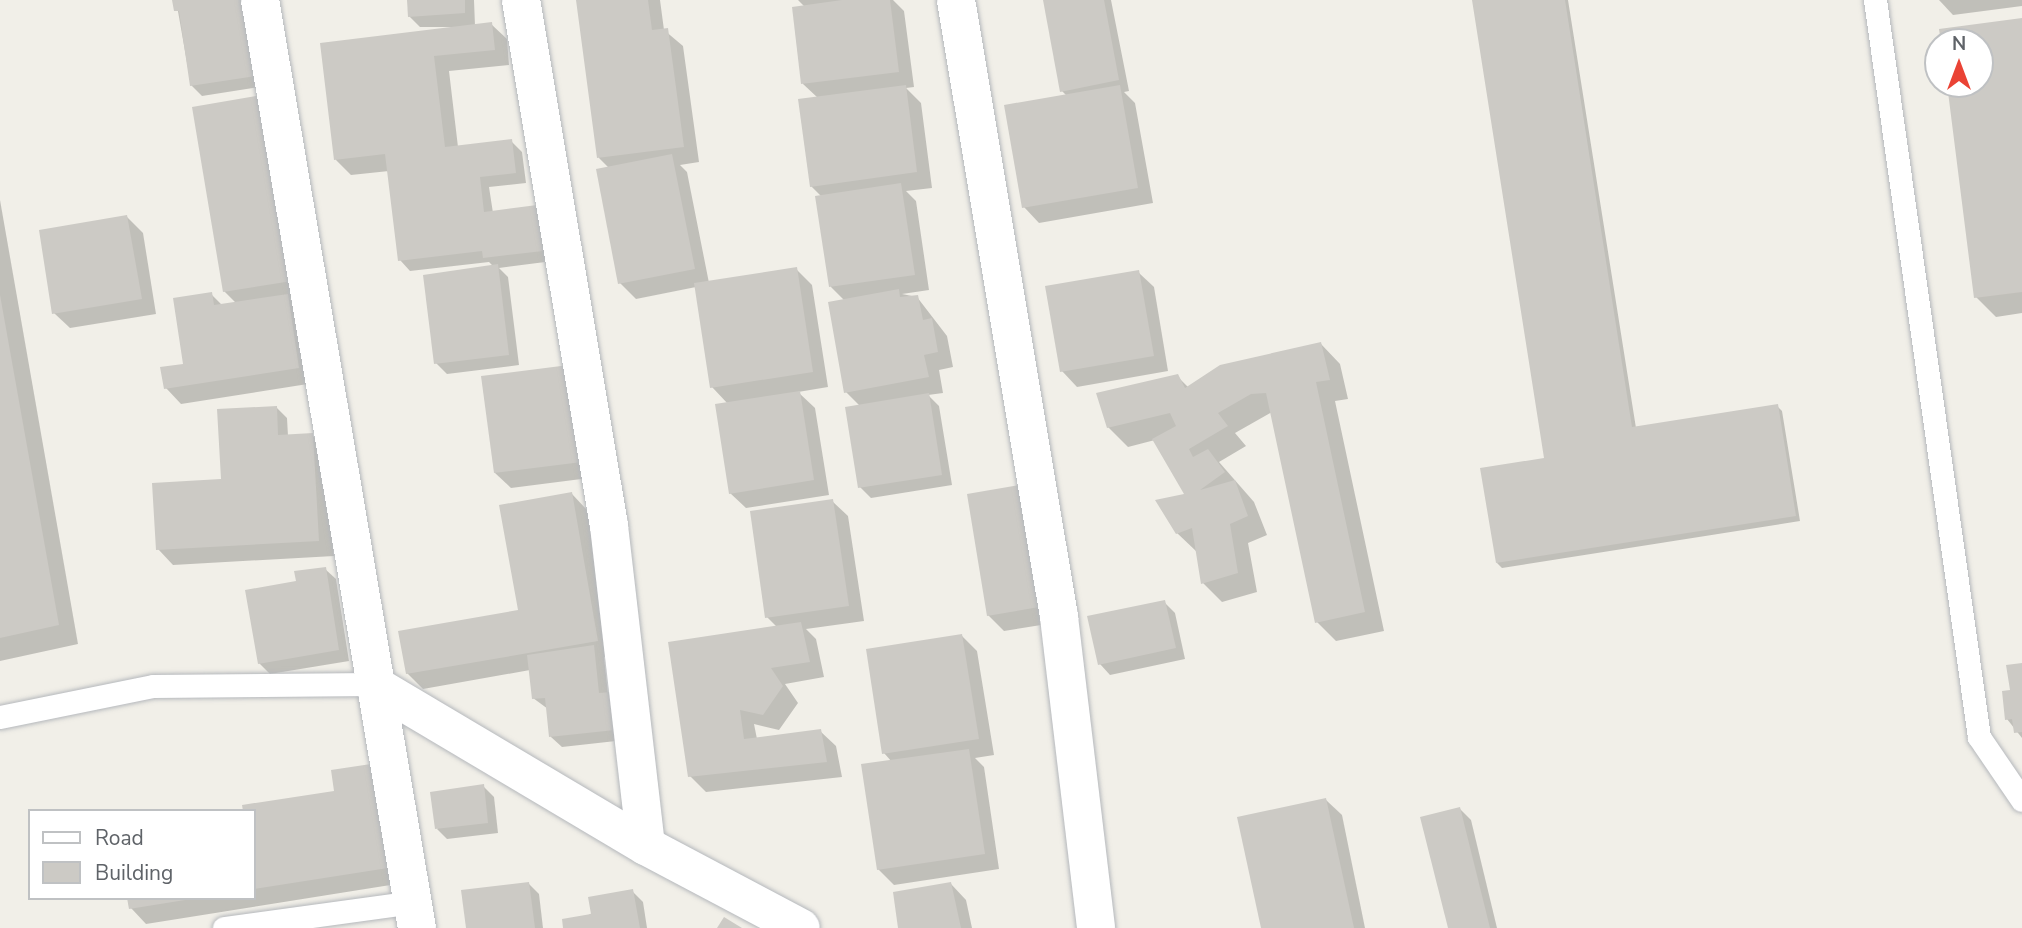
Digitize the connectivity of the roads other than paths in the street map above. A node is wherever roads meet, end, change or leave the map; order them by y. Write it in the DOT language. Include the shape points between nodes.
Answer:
graph roads {
  1 [pos="260,0"];
  2 [pos="521,0"];
  3 [pos="956,0"];
  4 [pos="1875,0"];
  5 [pos="373,684"];
  6 [pos="0,718"];
  7 [pos="2022,800"];
  8 [pos="646,846"];
  9 [pos="415,915"];
  10 [pos="224,928"];
  11 [pos="801,928"];
  12 [pos="1096,928"];
  1 -- 5 [label="street"];
  2 -- 8 [label="street" via="609,526"];
  3 -- 12 [label="street" via="1059,617"];
  4 -- 7 [label="lane" via="1979,737"];
  5 -- 6 [label="lane" via="153,686"];
  5 -- 8 [label="street"];
  5 -- 9 [label="street"];
  8 -- 11 [label="street"];
  9 -- 10 [label="lane"];
}
